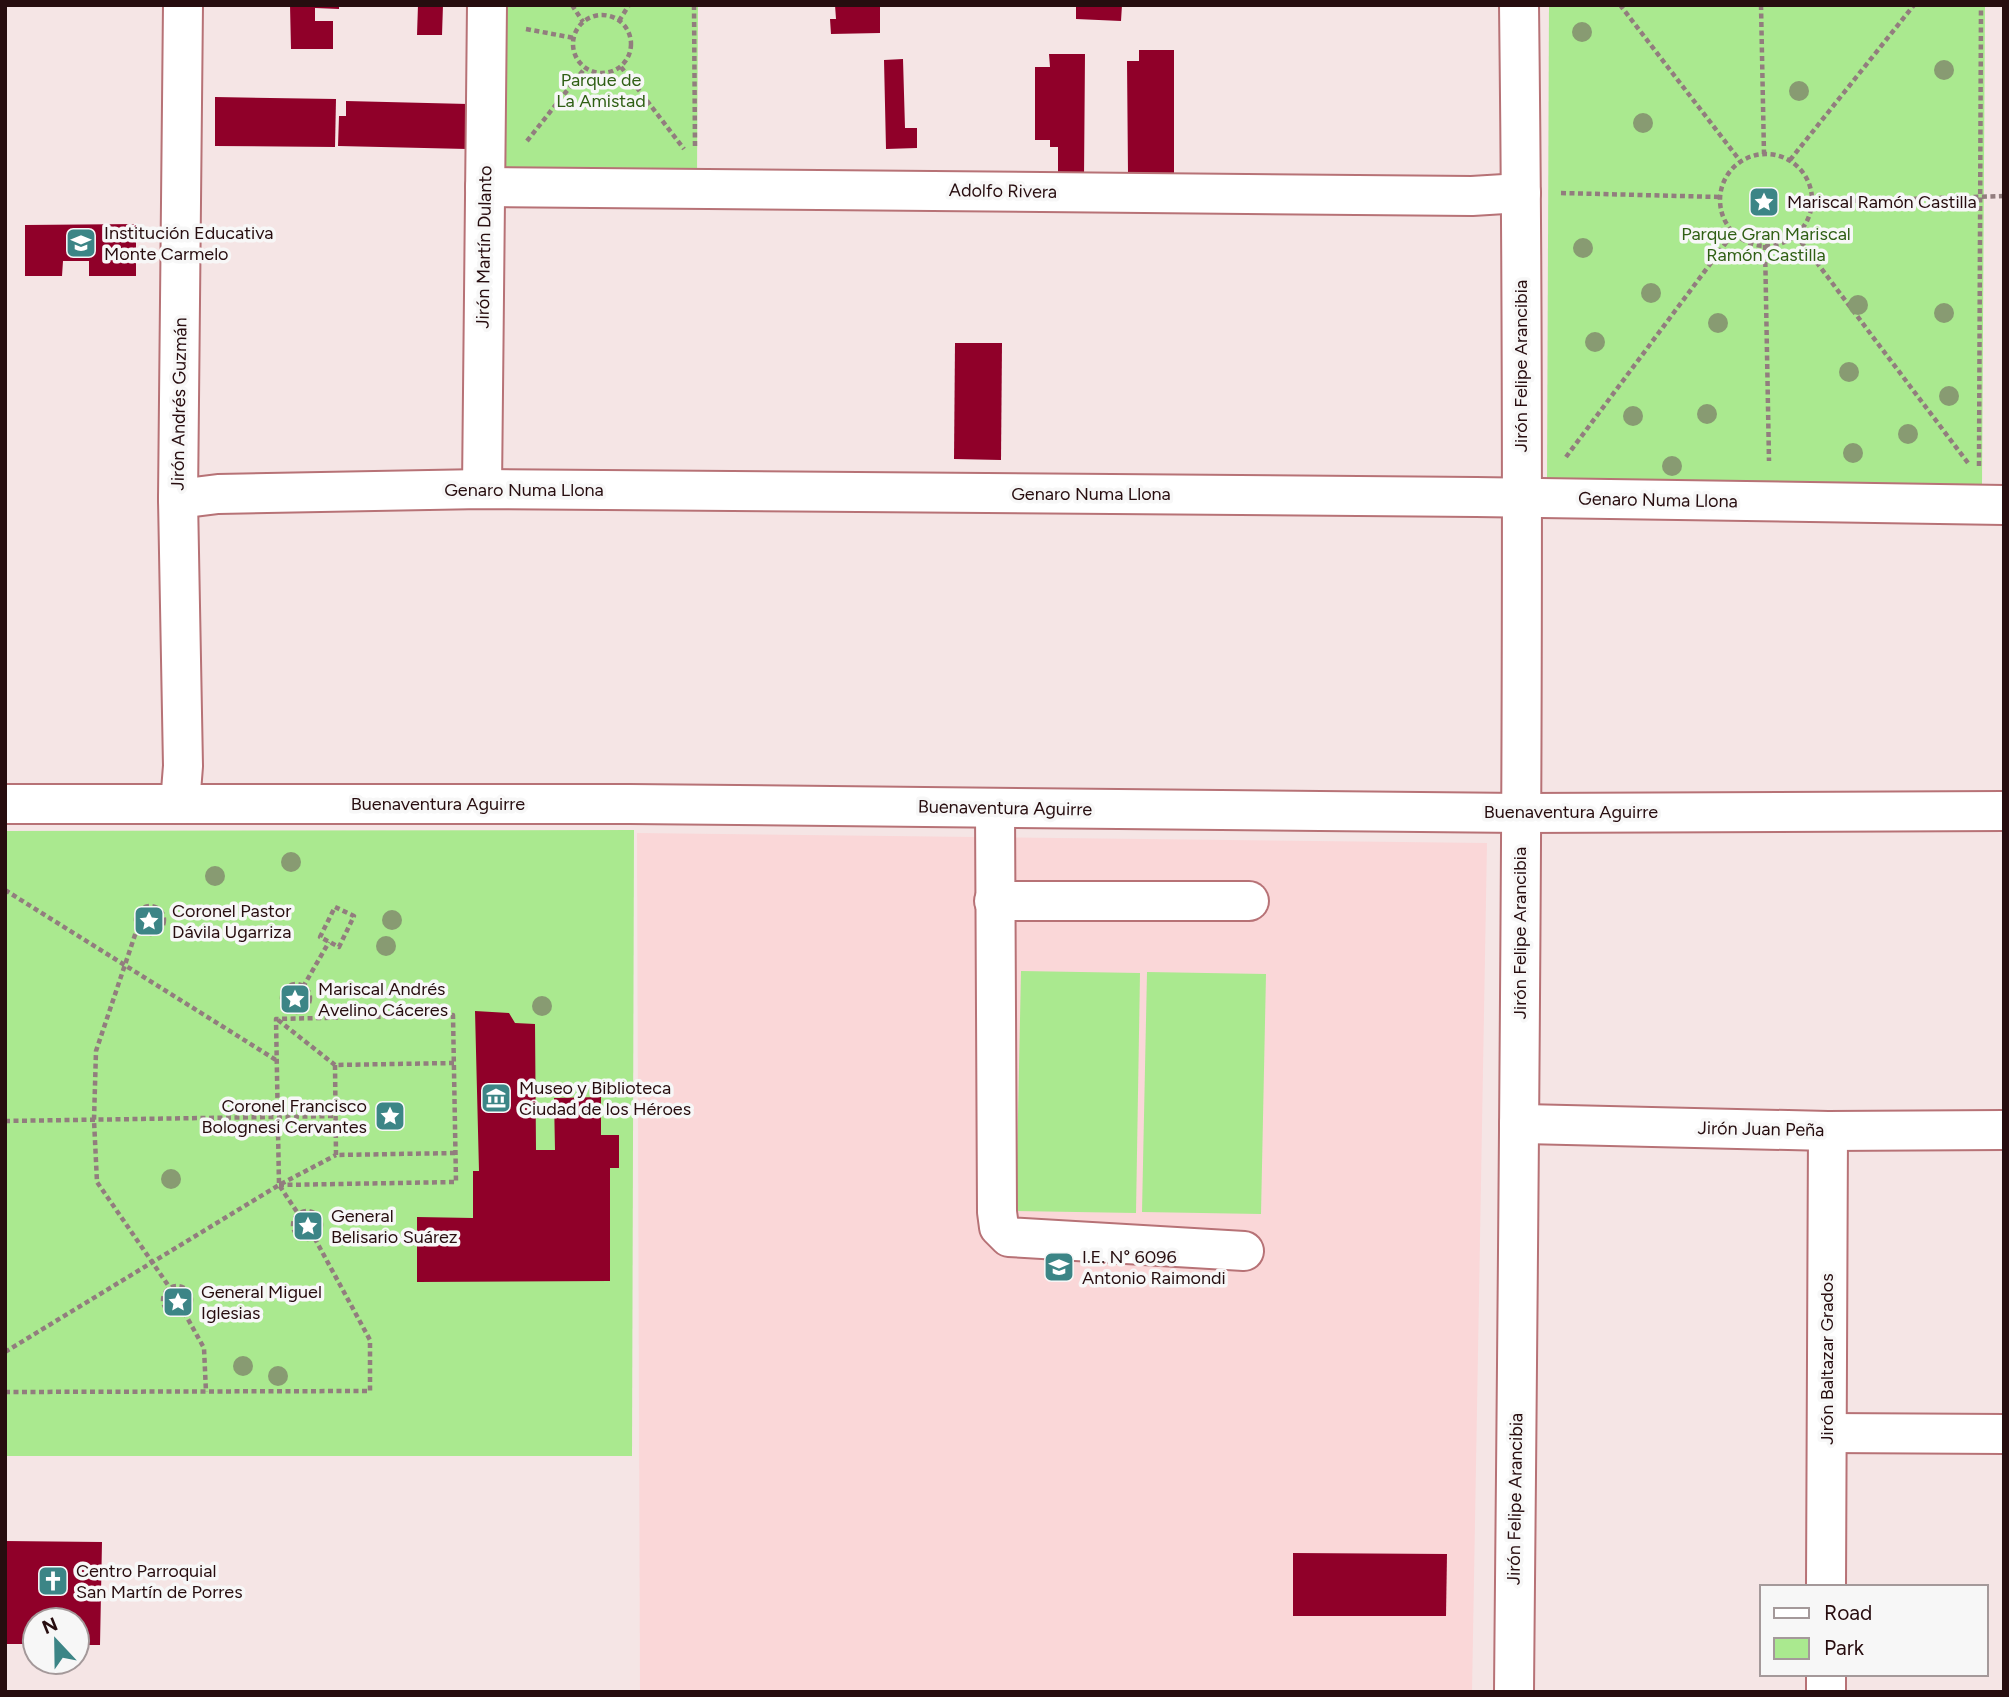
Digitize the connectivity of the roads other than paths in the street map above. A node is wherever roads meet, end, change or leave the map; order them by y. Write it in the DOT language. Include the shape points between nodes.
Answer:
graph roads {
  1 [pos="183,5"];
  2 [pos="487,5"];
  3 [pos="1519,5"];
  4 [pos="485,187"];
  5 [pos="1521,193"];
  6 [pos="482,489"];
  7 [pos="1991,491"];
  8 [pos="1521,497"];
  9 [pos="178,499"];
  10 [pos="5,804"];
  11 [pos="180,804"];
  12 [pos="995,808"];
  13 [pos="2004,811"];
  14 [pos="1521,813"];
  15 [pos="994,901"];
  16 [pos="1249,901"];
  17 [pos="1519,1124"];
  18 [pos="2004,1130"];
  19 [pos="1828,1131"];
  20 [pos="1244,1251"];
  21 [pos="1827,1433"];
  22 [pos="2004,1434"];
  23 [pos="1826,1585"];
  24 [pos="1514,1692"];
  1 -- 9 [label="street, Jirón Andrés Guzmán"];
  2 -- 4 [label="street, Jirón Martín Dulanto"];
  3 -- 5 [label="street, Jirón Felipe Arancibia"];
  4 -- 5 [label="street, Adolfo Rivera" via="695,176"];
  4 -- 6 [label="street, Jirón Martín Dulanto"];
  5 -- 8 [label="street, Jirón Felipe Arancibia"];
  6 -- 8 [label="street, Genaro Numa Llona"];
  6 -- 9 [label="street, Genaro Numa Llona" via="218,494"];
  7 -- 8 [label="street, Genaro Numa Llona" via="1769,502"];
  8 -- 14 [label="street, Jirón Felipe Arancibia"];
  9 -- 11 [label="street, Jirón Andrés Guzmán"];
  10 -- 11 [label="street, Buenaventura Aguirre"];
  11 -- 12 [label="street, Buenaventura Aguirre"];
  12 -- 14 [label="street, Buenaventura Aguirre"];
  12 -- 15 [label="street"];
  13 -- 14 [label="street, Buenaventura Aguirre"];
  14 -- 17 [label="street, Jirón Felipe Arancibia"];
  15 -- 16 [label="street"];
  15 -- 20 [label="street" via="999,1227 1009,1237"];
  17 -- 19 [label="street, Jirón Juan Peña"];
  17 -- 24 [label="street, Jirón Felipe Arancibia"];
  18 -- 19 [label="street, Jirón Juan Peña"];
  19 -- 21 [label="street, Jirón Baltazar Grados"];
  21 -- 22 [label="street"];
  21 -- 23 [label="street, Jirón Baltazar Grados"];
}
